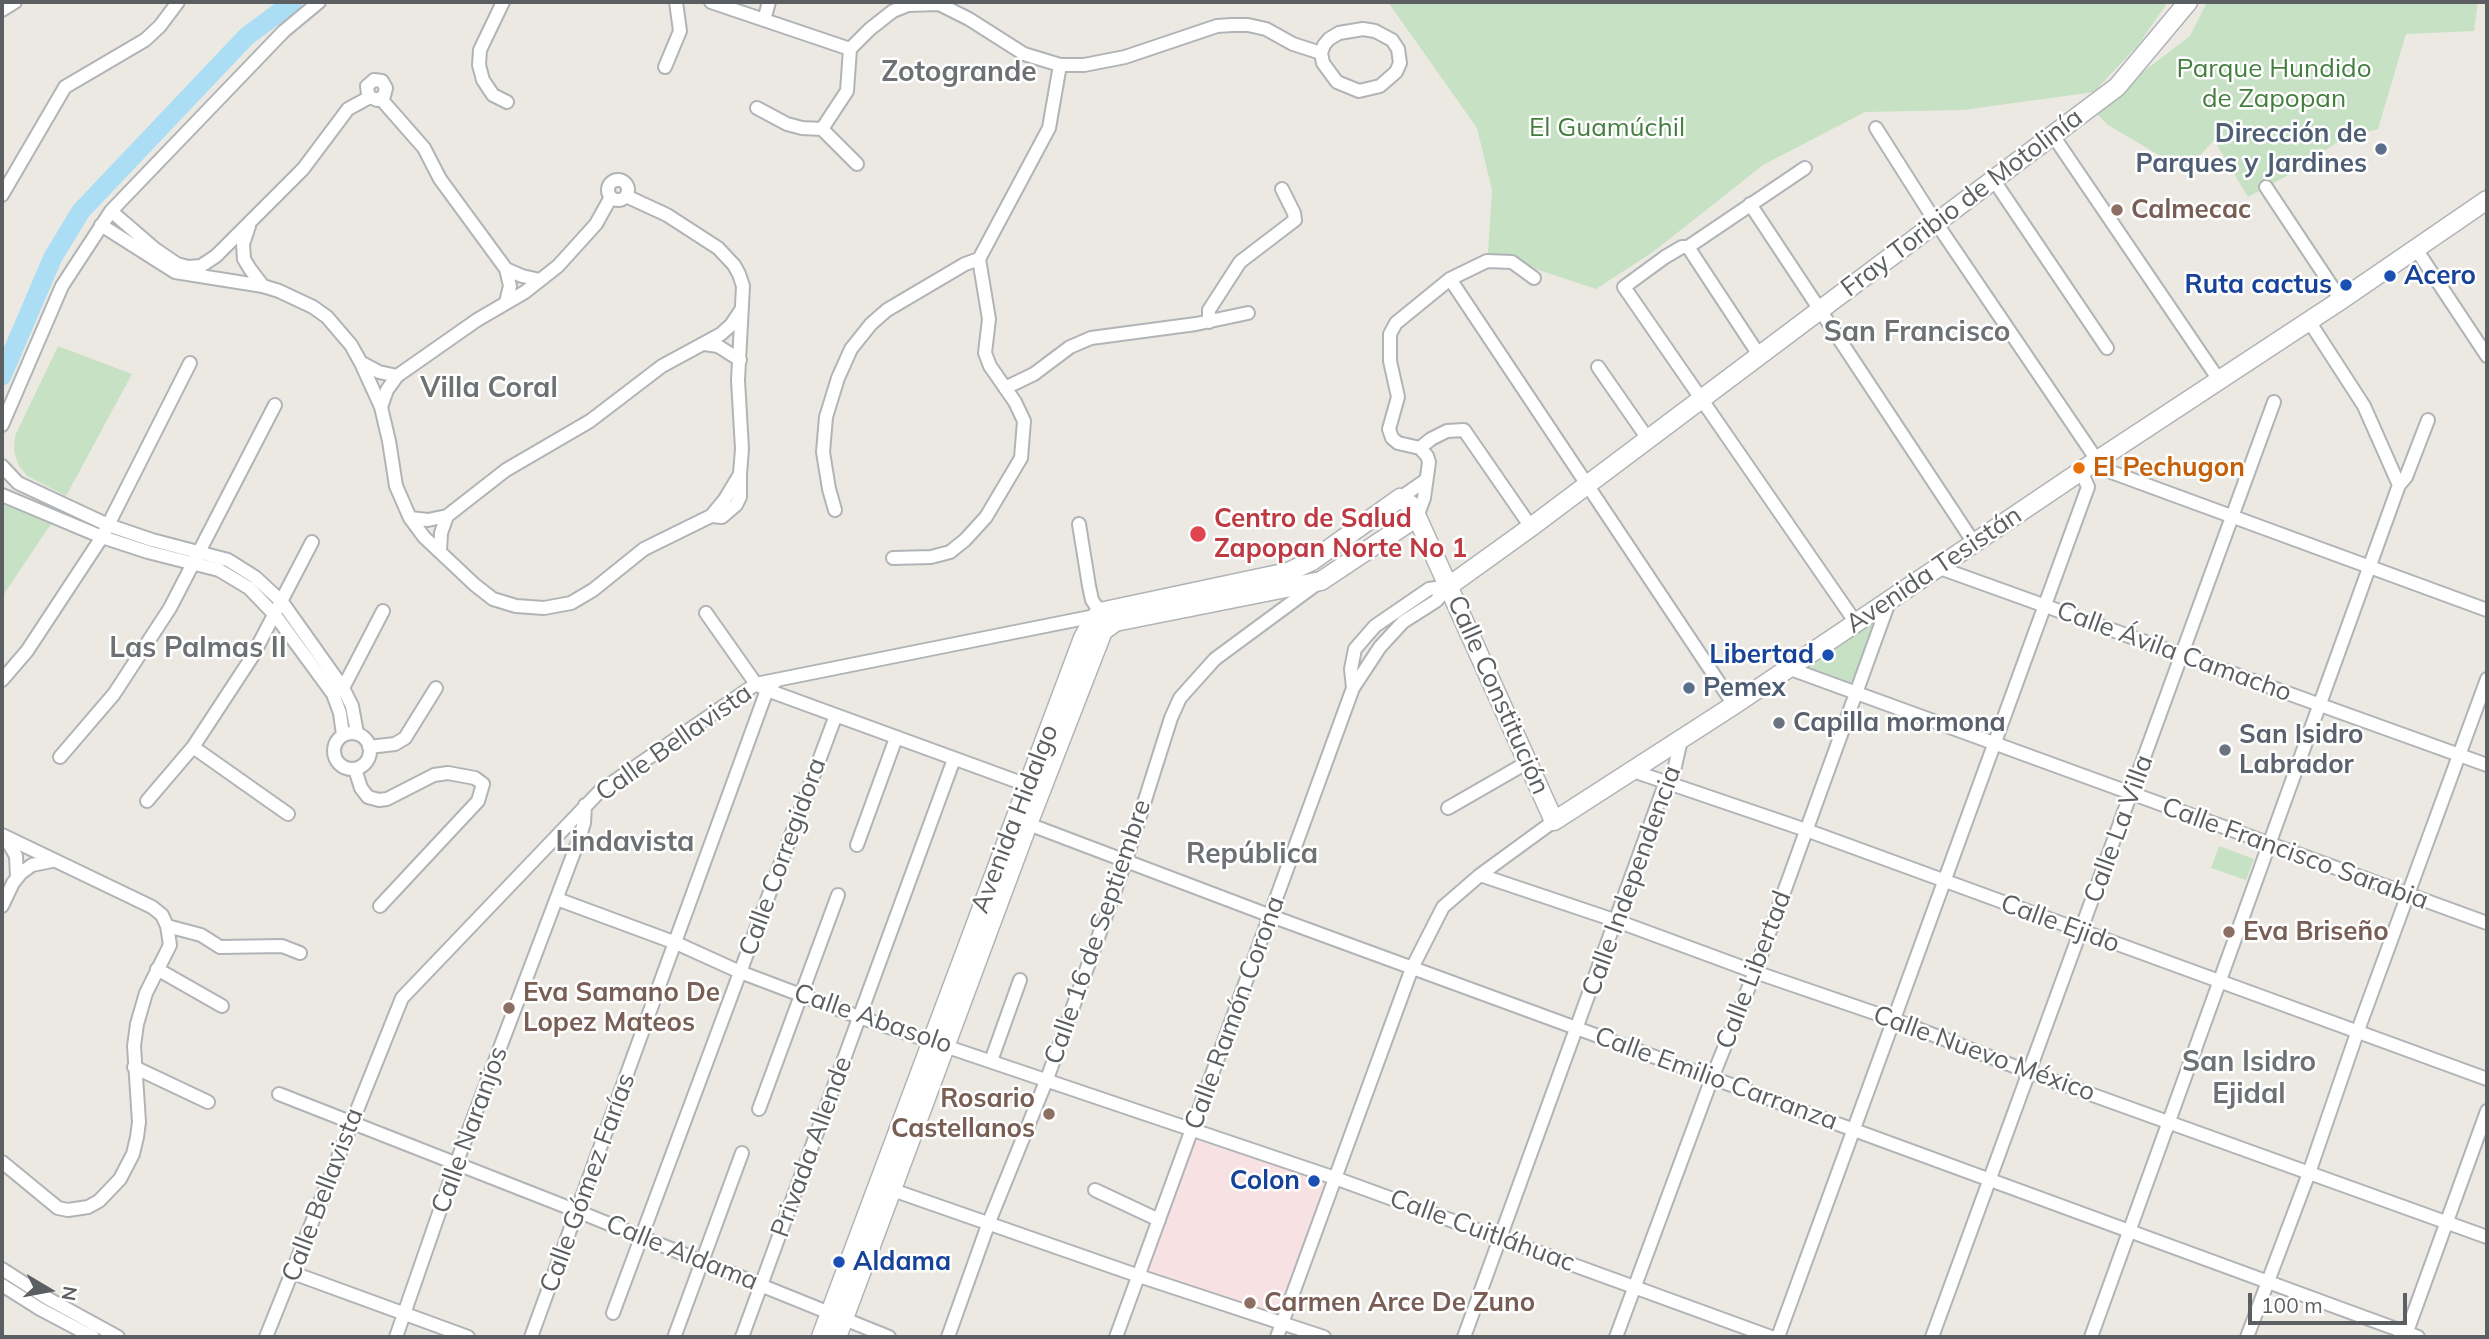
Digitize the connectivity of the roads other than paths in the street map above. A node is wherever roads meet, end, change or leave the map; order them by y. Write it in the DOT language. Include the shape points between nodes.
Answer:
graph roads {
  1 [pos="15,2"];
  2 [pos="178,2"];
  3 [pos="319,2"];
  4 [pos="503,2"];
  5 [pos="676,2"];
  6 [pos="711,2"];
  7 [pos="769,2"];
  8 [pos="2188,2"];
  9 [pos="2,9"];
  10 [pos="764,20"];
  11 [pos="849,49"];
  12 [pos="1321,53"];
  13 [pos="1060,65"];
  14 [pos="665,67"];
  15 [pos="507,102"];
  16 [pos="757,108"];
  17 [pos="1875,128"];
  18 [pos="822,129"];
  19 [pos="2052,134"];
  20 [pos="858,164"];
  21 [pos="1805,168"];
  22 [pos="1993,179"];
  23 [pos="2266,187"];
  24 [pos="1282,189"];
  25 [pos="2,195"];
  26 [pos="2487,200"];
  27 [pos="1750,204"];
  28 [pos="111,211"];
  29 [pos="1936,221"];
  30 [pos="250,223"];
  31 [pos="101,225"];
  32 [pos="1688,247"];
  33 [pos="2416,248"];
  34 [pos="979,258"];
  35 [pos="506,269"];
  36 [pos="1534,278"];
  37 [pos="1450,279"];
  38 [pos="540,280"];
  39 [pos="263,286"];
  40 [pos="2341,300"];
  41 [pos="506,302"];
  42 [pos="743,308"];
  43 [pos="1821,310"];
  44 [pos="1248,313"];
  45 [pos="2309,321"];
  46 [pos="1209,322"];
  47 [pos="704,344"];
  48 [pos="2107,348"];
  49 [pos="1759,355"];
  50 [pos="2487,356"];
  51 [pos="740,360"];
  52 [pos="190,363"];
  53 [pos="361,363"];
  54 [pos="1598,367"];
  55 [pos="397,376"];
  56 [pos="2218,380"];
  57 [pos="1005,388"];
  58 [pos="1701,399"];
  59 [pos="2274,402"];
  60 [pos="275,405"];
  61 [pos="380,407"];
  62 [pos="2428,420"];
  63 [pos="2,425"];
  64 [pos="1648,439"];
  65 [pos="1420,448"];
  66 [pos="2097,461"];
  67 [pos="2,466"];
  68 [pos="2081,471"];
  69 [pos="12,479"];
  70 [pos="1426,480"];
  71 [pos="1587,485"];
  72 [pos="2399,485"];
  73 [pos="3,495"];
  74 [pos="1401,498"];
  75 [pos="835,510"];
  76 [pos="447,516"];
  77 [pos="1417,517"];
  78 [pos="2233,517"];
  79 [pos="410,518"];
  80 [pos="1079,524"];
  81 [pos="1531,527"];
  82 [pos="105,531"];
  83 [pos="312,541"];
  84 [pos="1975,543"];
  85 [pos="440,551"];
  86 [pos="198,558"];
  87 [pos="893,558"];
  88 [pos="1940,568"];
  89 [pos="2370,568"];
  90 [pos="1321,581"];
  91 [pos="1449,586"];
  92 [pos="1889,601"];
  93 [pos="282,602"];
  94 [pos="2044,605"];
  95 [pos="2487,610"];
  96 [pos="383,611"];
  97 [pos="706,613"];
  98 [pos="1097,614"];
  99 [pos="275,615"];
  100 [pos="1856,623"];
  101 [pos="2183,655"];
  102 [pos="1788,668"];
  103 [pos="2487,679"];
  104 [pos="2,680"];
  105 [pos="762,687"];
  106 [pos="436,688"];
  107 [pos="1072,688"];
  108 [pos="1353,688"];
  109 [pos="338,691"];
  110 [pos="1855,694"];
  111 [pos="1734,705"];
  112 [pos="2321,705"];
  113 [pos="836,715"];
  114 [pos="357,733"];
  115 [pos="343,735"];
  116 [pos="896,738"];
  117 [pos="1681,740"];
  118 [pos="1994,744"];
  119 [pos="193,747"];
  120 [pos="369,747"];
  121 [pos="2459,755"];
  122 [pos="60,757"];
  123 [pos="954,760"];
  124 [pos="1528,762"];
  125 [pos="2487,765"];
  126 [pos="355,769"];
  127 [pos="1633,771"];
  128 [pos="1665,784"];
  129 [pos="1027,785"];
  130 [pos="2131,795"];
  131 [pos="147,801"];
  132 [pos="585,805"];
  133 [pos="1448,808"];
  134 [pos="288,814"];
  135 [pos="1021,821"];
  136 [pos="1554,821"];
  137 [pos="1806,830"];
  138 [pos="3,836"];
  139 [pos="857,845"];
  140 [pos="2271,845"];
  141 [pos="1126,860"];
  142 [pos="52,861"];
  143 [pos="1480,875"];
  144 [pos="17,878"];
  145 [pos="1945,882"];
  146 [pos="838,895"];
  147 [pos="2408,895"];
  148 [pos="557,898"];
  149 [pos="2,906"];
  150 [pos="380,906"];
  151 [pos="1270,916"];
  152 [pos="1617,921"];
  153 [pos="2487,923"];
  154 [pos="167,926"];
  155 [pos="2082,932"];
  156 [pos="676,943"];
  157 [pos="300,953"];
  158 [pos="1412,968"];
  159 [pos="157,969"];
  160 [pos="740,972"];
  161 [pos="1755,972"];
  162 [pos="1020,980"];
  163 [pos="2221,982"];
  164 [pos="801,995"];
  165 [pos="222,1006"];
  166 [pos="859,1017"];
  167 [pos="1895,1020"];
  168 [pos="1578,1028"];
  169 [pos="2357,1033"];
  170 [pos="939,1043"];
  171 [pos="991,1061"];
  172 [pos="134,1067"];
  173 [pos="2029,1072"];
  174 [pos="1712,1078"];
  175 [pos="1047,1079"];
  176 [pos="2487,1079"];
  177 [pos="279,1094"];
  178 [pos="208,1102"];
  179 [pos="759,1108"];
  180 [pos="2487,1111"];
  181 [pos="351,1122"];
  182 [pos="2170,1122"];
  183 [pos="1192,1130"];
  184 [pos="1855,1130"];
  185 [pos="742,1153"];
  186 [pos="2,1162"];
  187 [pos="456,1164"];
  188 [pos="2309,1173"];
  189 [pos="1335,1178"];
  190 [pos="1989,1179"];
  191 [pos="885,1187"];
  192 [pos="1095,1190"];
  193 [pos="577,1210"];
  194 [pos="1159,1220"];
  195 [pos="989,1222"];
  196 [pos="2447,1223"];
  197 [pos="2131,1232"];
  198 [pos="641,1237"];
  199 [pos="1500,1237"];
  200 [pos="2487,1237"];
  201 [pos="702,1261"];
  202 [pos="2,1269"];
  203 [pos="293,1273"];
  204 [pos="1139,1276"];
  205 [pos="2266,1282"];
  206 [pos="2,1285"];
  207 [pos="761,1285"];
  208 [pos="1635,1287"];
  209 [pos="43,1304"];
  210 [pos="405,1312"];
  211 [pos="613,1313"];
  212 [pos="837,1316"];
  213 [pos="1282,1323"];
  214 [pos="675,1335"];
  215 [pos="2410,1336"];
  216 [pos="93,1337"];
  217 [pos="118,1337"];
  218 [pos="266,1337"];
  219 [pos="396,1337"];
  220 [pos="468,1337"];
  221 [pos="531,1337"];
  222 [pos="742,1337"];
  223 [pos="821,1337"];
  224 [pos="837,1337"];
  225 [pos="889,1337"];
  226 [pos="948,1337"];
  227 [pos="1116,1337"];
  228 [pos="1277,1337"];
  229 [pos="1324,1337"];
  230 [pos="1464,1337"];
  231 [pos="1616,1337"];
  232 [pos="1771,1337"];
  233 [pos="1778,1337"];
  234 [pos="1933,1337"];
  235 [pos="2091,1337"];
  236 [pos="2246,1337"];
  1 -- 9 [label="street"];
  2 -- 25 [label="street" via="145,40 65,88"];
  3 -- 28 [label="street" via="284,31"];
  4 -- 15 [label="street" via="480,50 479,65 493,94"];
  5 -- 14 [label="street" via="680,32"];
  6 -- 10 [label="street"];
  7 -- 10 [label="street"];
  8 -- 19 [label="main road, Fray Toribio de Motolinía" via="2117,87"];
  10 -- 11 [label="street"];
  11 -- 13 [label="street" via="892,11 908,5 939,4 1024,54"];
  11 -- 18 [label="street" via="847,91"];
  12 -- 12 [label="street" via="1329,38 1363,29 1392,40 1400,63 1380,86 1359,91 1337,82"];
  12 -- 13 [label="street" via="1266,29 1233,25 1217,26 1125,57"];
  13 -- 34 [label="street" via="1049,128"];
  16 -- 18 [label="street" via="787,124"];
  17 -- 29 [label="street"];
  18 -- 20 [label="street"];
  19 -- 22 [label="main road, Fray Toribio de Motolinía"];
  19 -- 56 [label="street"];
  21 -- 27 [label="street"];
  22 -- 29 [label="main road, Fray Toribio de Motolinía"];
  22 -- 48 [label="street"];
  23 -- 40 [label="street"];
  24 -- 46 [label="street" via="1295,220 1240,262 1209,310"];
  26 -- 33 [label="main road, Avenida Tesistán"];
  27 -- 32 [label="street"];
  27 -- 43 [label="street"];
  28 -- 30 [label="street" via="161,254 188,267 201,266 216,256"];
  28 -- 31 [label="street"];
  29 -- 43 [label="main road, Fray Toribio de Motolinía"];
  29 -- 66 [label="street"];
  30 -- 35 [label="street" via="303,170 348,109 375,98 424,148 440,178"];
  30 -- 39 [label="street" via="244,258"];
  31 -- 39 [label="street" via="175,272"];
  31 -- 63 [label="street" via="62,286"];
  32 -- 49 [label="street"];
  32 -- 58 [label="street" via="1665,257 1624,287"];
  33 -- 40 [label="main road, Avenida Tesistán"];
  33 -- 50 [label="street"];
  34 -- 57 [label="street" via="989,319 985,354"];
  34 -- 75 [label="street" via="887,310 851,349 826,417 824,453"];
  35 -- 38 [label="street"];
  35 -- 41 [label="street" via="510,286"];
  36 -- 37 [label="street" via="1512,262 1487,261"];
  37 -- 65 [label="street" via="1395,323 1390,334 1398,397 1389,429 1398,443"];
  37 -- 71 [label="street"];
  38 -- 41 [label="street"];
  38 -- 42 [label="street" via="578,248 611,197 625,196 667,215 718,248 738,274"];
  39 -- 53 [label="street" via="295,297 327,317"];
  40 -- 45 [label="main road, Avenida Tesistán"];
  41 -- 55 [label="street"];
  42 -- 47 [label="street" via="727,330"];
  42 -- 51 [label="street"];
  43 -- 49 [label="main road, Fray Toribio de Motolinía"];
  43 -- 84 [label="street"];
  44 -- 46 [label="street"];
  45 -- 56 [label="main road, Avenida Tesistán"];
  45 -- 72 [label="street" via="2364,406"];
  46 -- 57 [label="street" via="1091,338"];
  47 -- 51 [label="street" via="718,346"];
  47 -- 76 [label="street" via="662,366 590,421 506,470"];
  49 -- 58 [label="main road, Fray Toribio de Motolinía"];
  51 -- 85 [label="street" via="740,496 722,517 711,516 644,549 570,603 544,608 493,599"];
  52 -- 82 [label="street"];
  53 -- 55 [label="street"];
  53 -- 61 [label="street"];
  54 -- 64 [label="street"];
  55 -- 61 [label="street"];
  56 -- 66 [label="main road, Avenida Tesistán"];
  57 -- 87 [label="street" via="1024,421 1024,443 1021,458 986,517 950,552"];
  58 -- 64 [label="main road, Fray Toribio de Motolinía"];
  58 -- 100 [label="street"];
  59 -- 78 [label="street, Calle La Villa"];
  60 -- 86 [label="street"];
  61 -- 79 [label="street" via="396,486"];
  62 -- 72 [label="street"];
  64 -- 71 [label="main road, Fray Toribio de Motolinía"];
  65 -- 70 [label="street" via="1429,462"];
  65 -- 81 [label="street" via="1447,431 1464,430"];
  66 -- 68 [label="main road, Avenida Tesistán"];
  66 -- 78 [label="street" via="2110,472"];
  67 -- 69 [label="street"];
  68 -- 84 [label="main road, Avenida Tesistán"];
  68 -- 94 [label="street" via="2088,487"];
  69 -- 73 [label="street"];
  69 -- 82 [label="street"];
  70 -- 74 [label="street"];
  70 -- 77 [label="street"];
  71 -- 81 [label="main road, Fray Toribio de Motolinía"];
  71 -- 111 [label="street"];
  72 -- 89 [label="street"];
  73 -- 82 [label="street"];
  74 -- 77 [label="main road, Calle Constitución"];
  74 -- 98 [label="main road" via="1312,561 1288,572"];
  76 -- 79 [label="street"];
  76 -- 85 [label="street"];
  77 -- 90 [label="main road, Avenida Hidalgo"];
  77 -- 91 [label="main road, Calle Constitución"];
  78 -- 89 [label="street"];
  78 -- 101 [label="street, Calle La Villa"];
  79 -- 85 [label="street"];
  80 -- 98 [label="street"];
  81 -- 91 [label="main road, Fray Toribio de Motolinía"];
  82 -- 86 [label="street" via="152,540"];
  82 -- 104 [label="street" via="27,651"];
  83 -- 93 [label="street"];
  84 -- 88 [label="main road, Avenida Tesistán"];
  86 -- 93 [label="street" via="228,560"];
  86 -- 99 [label="street" via="249,588"];
  86 -- 122 [label="street" via="114,694"];
  88 -- 92 [label="main road, Avenida Tesistán"];
  88 -- 94 [label="street, Calle Ávila Camacho"];
  89 -- 95 [label="street"];
  89 -- 112 [label="street"];
  90 -- 107 [label="main road, Avenida Hidalgo" via="1115,622 1103,631"];
  90 -- 141 [label="street, Calle 16 de Septiembre" via="1215,659 1180,698"];
  91 -- 108 [label="street, Calle Ramón Corona" via="1436,601 1403,622"];
  91 -- 108 [label="street, Calle Ramón Corona" via="1429,589 1364,637 1355,649"];
  91 -- 124 [label="main road, Calle Constitución"];
  92 -- 100 [label="main road, Avenida Tesistán"];
  92 -- 110 [label="street, Calle Libertad"];
  93 -- 99 [label="street"];
  93 -- 109 [label="street"];
  94 -- 101 [label="street, Calle Ávila Camacho"];
  94 -- 118 [label="street"];
  96 -- 109 [label="street"];
  97 -- 105 [label="street"];
  98 -- 105 [label="street, Calle Bellavista" via="780,678"];
  98 -- 107 [label="main road, Avenida Hidalgo" via="1083,638"];
  99 -- 109 [label="street"];
  99 -- 119 [label="street"];
  100 -- 102 [label="main road, Avenida Tesistán"];
  101 -- 112 [label="street, Calle Ávila Camacho"];
  101 -- 130 [label="street, Calle La Villa"];
  102 -- 110 [label="street, Calle Francisco Sarabia"];
  102 -- 111 [label="main road, Avenida Tesistán"];
  103 -- 121 [label="street"];
  105 -- 113 [label="street"];
  105 -- 132 [label="street, Calle Bellavista"];
  105 -- 156 [label="street, Calle Gómez Farías"];
  106 -- 120 [label="street" via="405,738"];
  107 -- 129 [label="main road, Avenida Hidalgo"];
  107 -- 135 [label="main road, Avenida Hidalgo"];
  108 -- 151 [label="street, Calle Ramón Corona"];
  109 -- 114 [label="street" via="352,706"];
  109 -- 115 [label="street"];
  110 -- 118 [label="street, Calle Francisco Sarabia"];
  110 -- 137 [label="street, Calle Libertad"];
  111 -- 117 [label="main road, Avenida Tesistán"];
  112 -- 121 [label="street, Calle Ávila Camacho"];
  112 -- 140 [label="street"];
  113 -- 116 [label="street"];
  113 -- 160 [label="street, Calle Corregidora"];
  114 -- 115 [label="street"];
  114 -- 120 [label="street"];
  115 -- 126 [label="street" via="335,744 334,757 343,767"];
  116 -- 123 [label="street"];
  116 -- 139 [label="street"];
  117 -- 127 [label="main road, Avenida Tesistán"];
  117 -- 128 [label="street, Calle Independencia" via="1673,775"];
  118 -- 130 [label="street, Calle Francisco Sarabia"];
  118 -- 145 [label="street"];
  119 -- 131 [label="street"];
  119 -- 134 [label="street"];
  120 -- 126 [label="street" via="365,763"];
  121 -- 125 [label="street, Calle Ávila Camacho"];
  121 -- 147 [label="street"];
  123 -- 129 [label="street"];
  123 -- 166 [label="street, Privada Allende"];
  124 -- 133 [label="street"];
  124 -- 136 [label="main road, Calle Constitución"];
  126 -- 150 [label="street" via="361,788 368,797 379,800 434,775 448,773 483,784 478,801"];
  127 -- 128 [label="street, Calle Ejido"];
  127 -- 136 [label="main road, Avenida Tesistán"];
  128 -- 137 [label="street, Calle Ejido"];
  128 -- 152 [label="street, Calle Independencia"];
  129 -- 135 [label="main road, Avenida Hidalgo"];
  130 -- 140 [label="street, Calle Francisco Sarabia"];
  130 -- 155 [label="street, Calle La Villa"];
  132 -- 148 [label="street, Calle Naranjos" via="584,823"];
  132 -- 181 [label="street, Calle Bellavista" via="402,998"];
  135 -- 141 [label="street, Calle Emilio Carranza"];
  135 -- 170 [label="main road, Avenida Hidalgo"];
  136 -- 143 [label="street, Avenida Tesistán"];
  137 -- 145 [label="street, Calle Ejido"];
  137 -- 161 [label="street, Calle Libertad"];
  138 -- 142 [label="street"];
  138 -- 144 [label="street" via="16,856"];
  140 -- 147 [label="street, Calle Francisco Sarabia"];
  140 -- 163 [label="street"];
  141 -- 151 [label="street, Calle Emilio Carranza"];
  141 -- 175 [label="street, Calle 16 de Septiembre"];
  142 -- 144 [label="street" via="33,865"];
  142 -- 154 [label="street" via="142,901 162,915"];
  143 -- 152 [label="street, Calle Nuevo México"];
  143 -- 158 [label="street, Avenida Tesistán" via="1443,907"];
  144 -- 149 [label="street"];
  145 -- 155 [label="street, Calle Ejido"];
  145 -- 167 [label="street"];
  146 -- 164 [label="street"];
  147 -- 153 [label="street, Calle Francisco Sarabia"];
  147 -- 169 [label="street"];
  148 -- 156 [label="street, Calle Abasolo"];
  148 -- 187 [label="street, Calle Naranjos"];
  151 -- 158 [label="street, Calle Emilio Carranza"];
  151 -- 183 [label="street, Calle Ramón Corona"];
  152 -- 161 [label="street, Calle Nuevo México"];
  152 -- 168 [label="street, Calle Independencia"];
  154 -- 157 [label="street" via="201,935 220,947 282,946"];
  154 -- 159 [label="street" via="170,945"];
  155 -- 163 [label="street, Calle Ejido"];
  155 -- 173 [label="street, Calle La Villa"];
  156 -- 160 [label="street, Calle Abasolo"];
  156 -- 193 [label="street, Calle Gómez Farías"];
  158 -- 168 [label="street, Calle Emilio Carranza"];
  158 -- 189 [label="street, Avenida Tesistán"];
  159 -- 165 [label="street"];
  159 -- 172 [label="street" via="136,1024"];
  160 -- 164 [label="street, Calle Abasolo"];
  160 -- 198 [label="street, Calle Corregidora"];
  161 -- 167 [label="street, Calle Nuevo México"];
  161 -- 174 [label="street, Calle Libertad"];
  162 -- 171 [label="street"];
  163 -- 169 [label="street, Calle Ejido"];
  163 -- 182 [label="street"];
  164 -- 166 [label="street, Calle Abasolo"];
  164 -- 179 [label="street"];
  166 -- 170 [label="street, Calle Abasolo"];
  166 -- 207 [label="street, Privada Allende"];
  167 -- 173 [label="street, Calle Nuevo México"];
  167 -- 184 [label="street"];
  168 -- 174 [label="street, Calle Emilio Carranza"];
  168 -- 199 [label="street, Calle Independencia"];
  169 -- 176 [label="street, Calle Ejido"];
  169 -- 188 [label="street"];
  170 -- 171 [label="street, Calle Abasolo"];
  170 -- 191 [label="main road, Avenida Hidalgo"];
  171 -- 175 [label="street, Calle Abasolo"];
  172 -- 178 [label="street"];
  172 -- 186 [label="street" via="138,1137 127,1168 99,1201 78,1210 58,1208"];
  173 -- 182 [label="street, Calle Nuevo México"];
  173 -- 190 [label="street, Calle La Villa"];
  174 -- 184 [label="street, Calle Emilio Carranza"];
  174 -- 208 [label="street, Calle Libertad"];
  175 -- 183 [label="street, Calle Abasolo"];
  175 -- 195 [label="street, Calle 16 de Septiembre"];
  177 -- 181 [label="street, Calle Aldama"];
  180 -- 196 [label="street"];
  181 -- 187 [label="street, Calle Aldama"];
  181 -- 203 [label="street, Calle Bellavista"];
  182 -- 188 [label="street, Calle Nuevo México"];
  182 -- 197 [label="street"];
  183 -- 189 [label="street, Calle Cuitláhuac"];
  183 -- 194 [label="street, Calle Ramón Corona"];
  184 -- 190 [label="street, Calle Emilio Carranza"];
  184 -- 233 [label="street"];
  185 -- 201 [label="street"];
  187 -- 193 [label="street, Calle Aldama"];
  187 -- 210 [label="street, Calle Naranjos"];
  188 -- 196 [label="street, Calle Nuevo México"];
  188 -- 205 [label="street"];
  189 -- 199 [label="street, Calle Cuitláhuac"];
  189 -- 213 [label="street, Avenida Tesistán"];
  190 -- 197 [label="street, Calle Emilio Carranza"];
  190 -- 234 [label="street, Calle La Villa"];
  191 -- 195 [label="street"];
  191 -- 212 [label="main road, Avenida Hidalgo"];
  192 -- 194 [label="street"];
  193 -- 198 [label="street, Calle Aldama"];
  193 -- 221 [label="street, Calle Gómez Farías"];
  194 -- 204 [label="street, Calle Ramón Corona"];
  195 -- 204 [label="street"];
  195 -- 226 [label="street, Calle 16 de Septiembre"];
  196 -- 200 [label="street, Calle Nuevo México"];
  196 -- 215 [label="street"];
  197 -- 205 [label="street, Calle Emilio Carranza"];
  197 -- 235 [label="street"];
  198 -- 201 [label="street, Calle Aldama"];
  198 -- 211 [label="street, Calle Corregidora"];
  199 -- 208 [label="street, Calle Cuitláhuac"];
  199 -- 230 [label="street, Calle Independencia"];
  201 -- 207 [label="street, Calle Aldama"];
  201 -- 214 [label="street"];
  202 -- 209 [label="street"];
  203 -- 210 [label="street"];
  203 -- 218 [label="street, Calle Bellavista"];
  204 -- 213 [label="street"];
  204 -- 227 [label="street, Calle Ramón Corona"];
  205 -- 215 [label="street, Calle Emilio Carranza"];
  205 -- 236 [label="street"];
  206 -- 209 [label="street"];
  207 -- 212 [label="street, Calle Aldama"];
  207 -- 222 [label="street, Privada Allende"];
  208 -- 231 [label="street, Calle Libertad"];
  208 -- 232 [label="street, Calle Cuitláhuac"];
  209 -- 216 [label="street"];
  209 -- 217 [label="street"];
  210 -- 219 [label="street, Calle Naranjos"];
  210 -- 220 [label="street"];
  212 -- 223 [label="main road, Avenida Hidalgo"];
  212 -- 224 [label="main road, Avenida Hidalgo"];
  212 -- 225 [label="street, Calle Aldama"];
  213 -- 228 [label="street, Avenida Tesistán"];
  213 -- 229 [label="street"];
}
